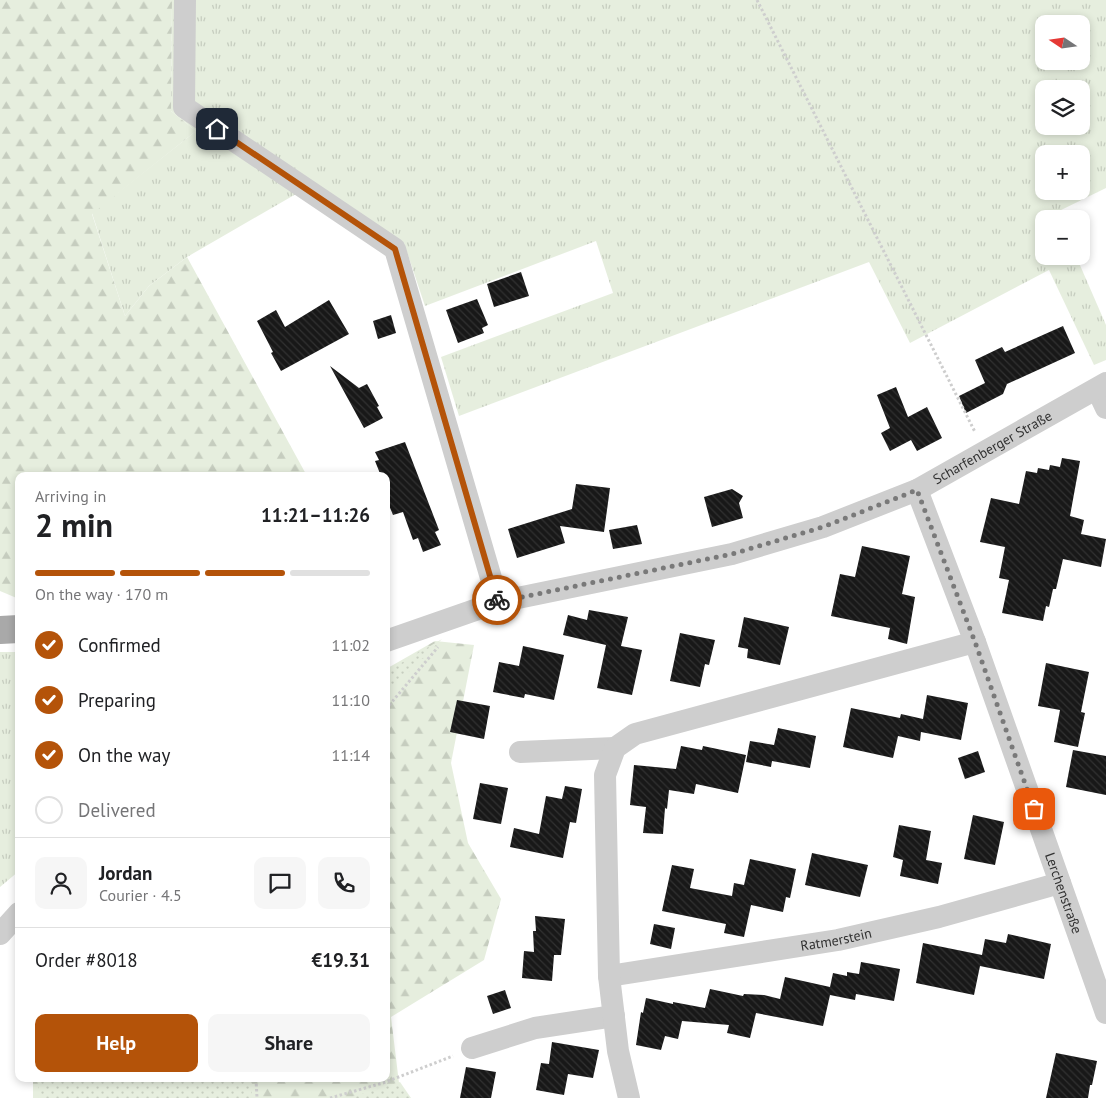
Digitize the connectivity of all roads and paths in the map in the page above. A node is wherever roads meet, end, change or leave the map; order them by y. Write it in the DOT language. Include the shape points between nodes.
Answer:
graph roads {
  1 [pos="185,0"];
  2 [pos="757,0"];
  3 [pos="1103,393"];
  4 [pos="985,452"];
  5 [pos="917,490"];
  6 [pos="498,602"];
  7 [pos="15,629"];
  8 [pos="0,630"];
  9 [pos="390,640"];
  10 [pos="975,642"];
  11 [pos="439,646"];
  12 [pos="390,704"];
  13 [pos="615,748"];
  14 [pos="520,752"];
  15 [pos="1060,883"];
  16 [pos="15,917"];
  17 [pos="0,934"];
  18 [pos="609,976"];
  19 [pos="1106,1014"];
  20 [pos="614,1016"];
  21 [pos="472,1048"];
  22 [pos="390,1080"];
  23 [pos="256,1082"];
  24 [pos="386,1082"];
  25 [pos="257,1098"];
  26 [pos="330,1098"];
  27 [pos="629,1098"];
  1 -- 6 [label="street" via="184,107 395,249"];
  2 -- 4 [label="path"];
  3 -- 4 [label="street, Scharfenberger Straße"];
  4 -- 5 [label="street, Scharfenberger Straße"];
  5 -- 6 [label="street, Scharfenberger Straße" via="823,527 732,554"];
  5 -- 10 [label="street, Lerchenstraße"];
  6 -- 9 [label="street, Scharfenberger Straße"];
  7 -- 8 [label="main road"];
  10 -- 13 [label="street" via="635,734"];
  10 -- 15 [label="street, Lerchenstraße"];
  11 -- 12 [label="path"];
  13 -- 14 [label="street"];
  13 -- 18 [label="street" via="605,774"];
  15 -- 18 [label="street, Ratmerstein" via="838,940"];
  15 -- 19 [label="street, Lerchenstraße"];
  16 -- 17 [label="street"];
  18 -- 20 [label="street"];
  20 -- 21 [label="street" via="535,1028"];
  20 -- 27 [label="street"];
  21 -- 22 [label="path"];
  23 -- 25 [label="path"];
  24 -- 26 [label="path"];
}
